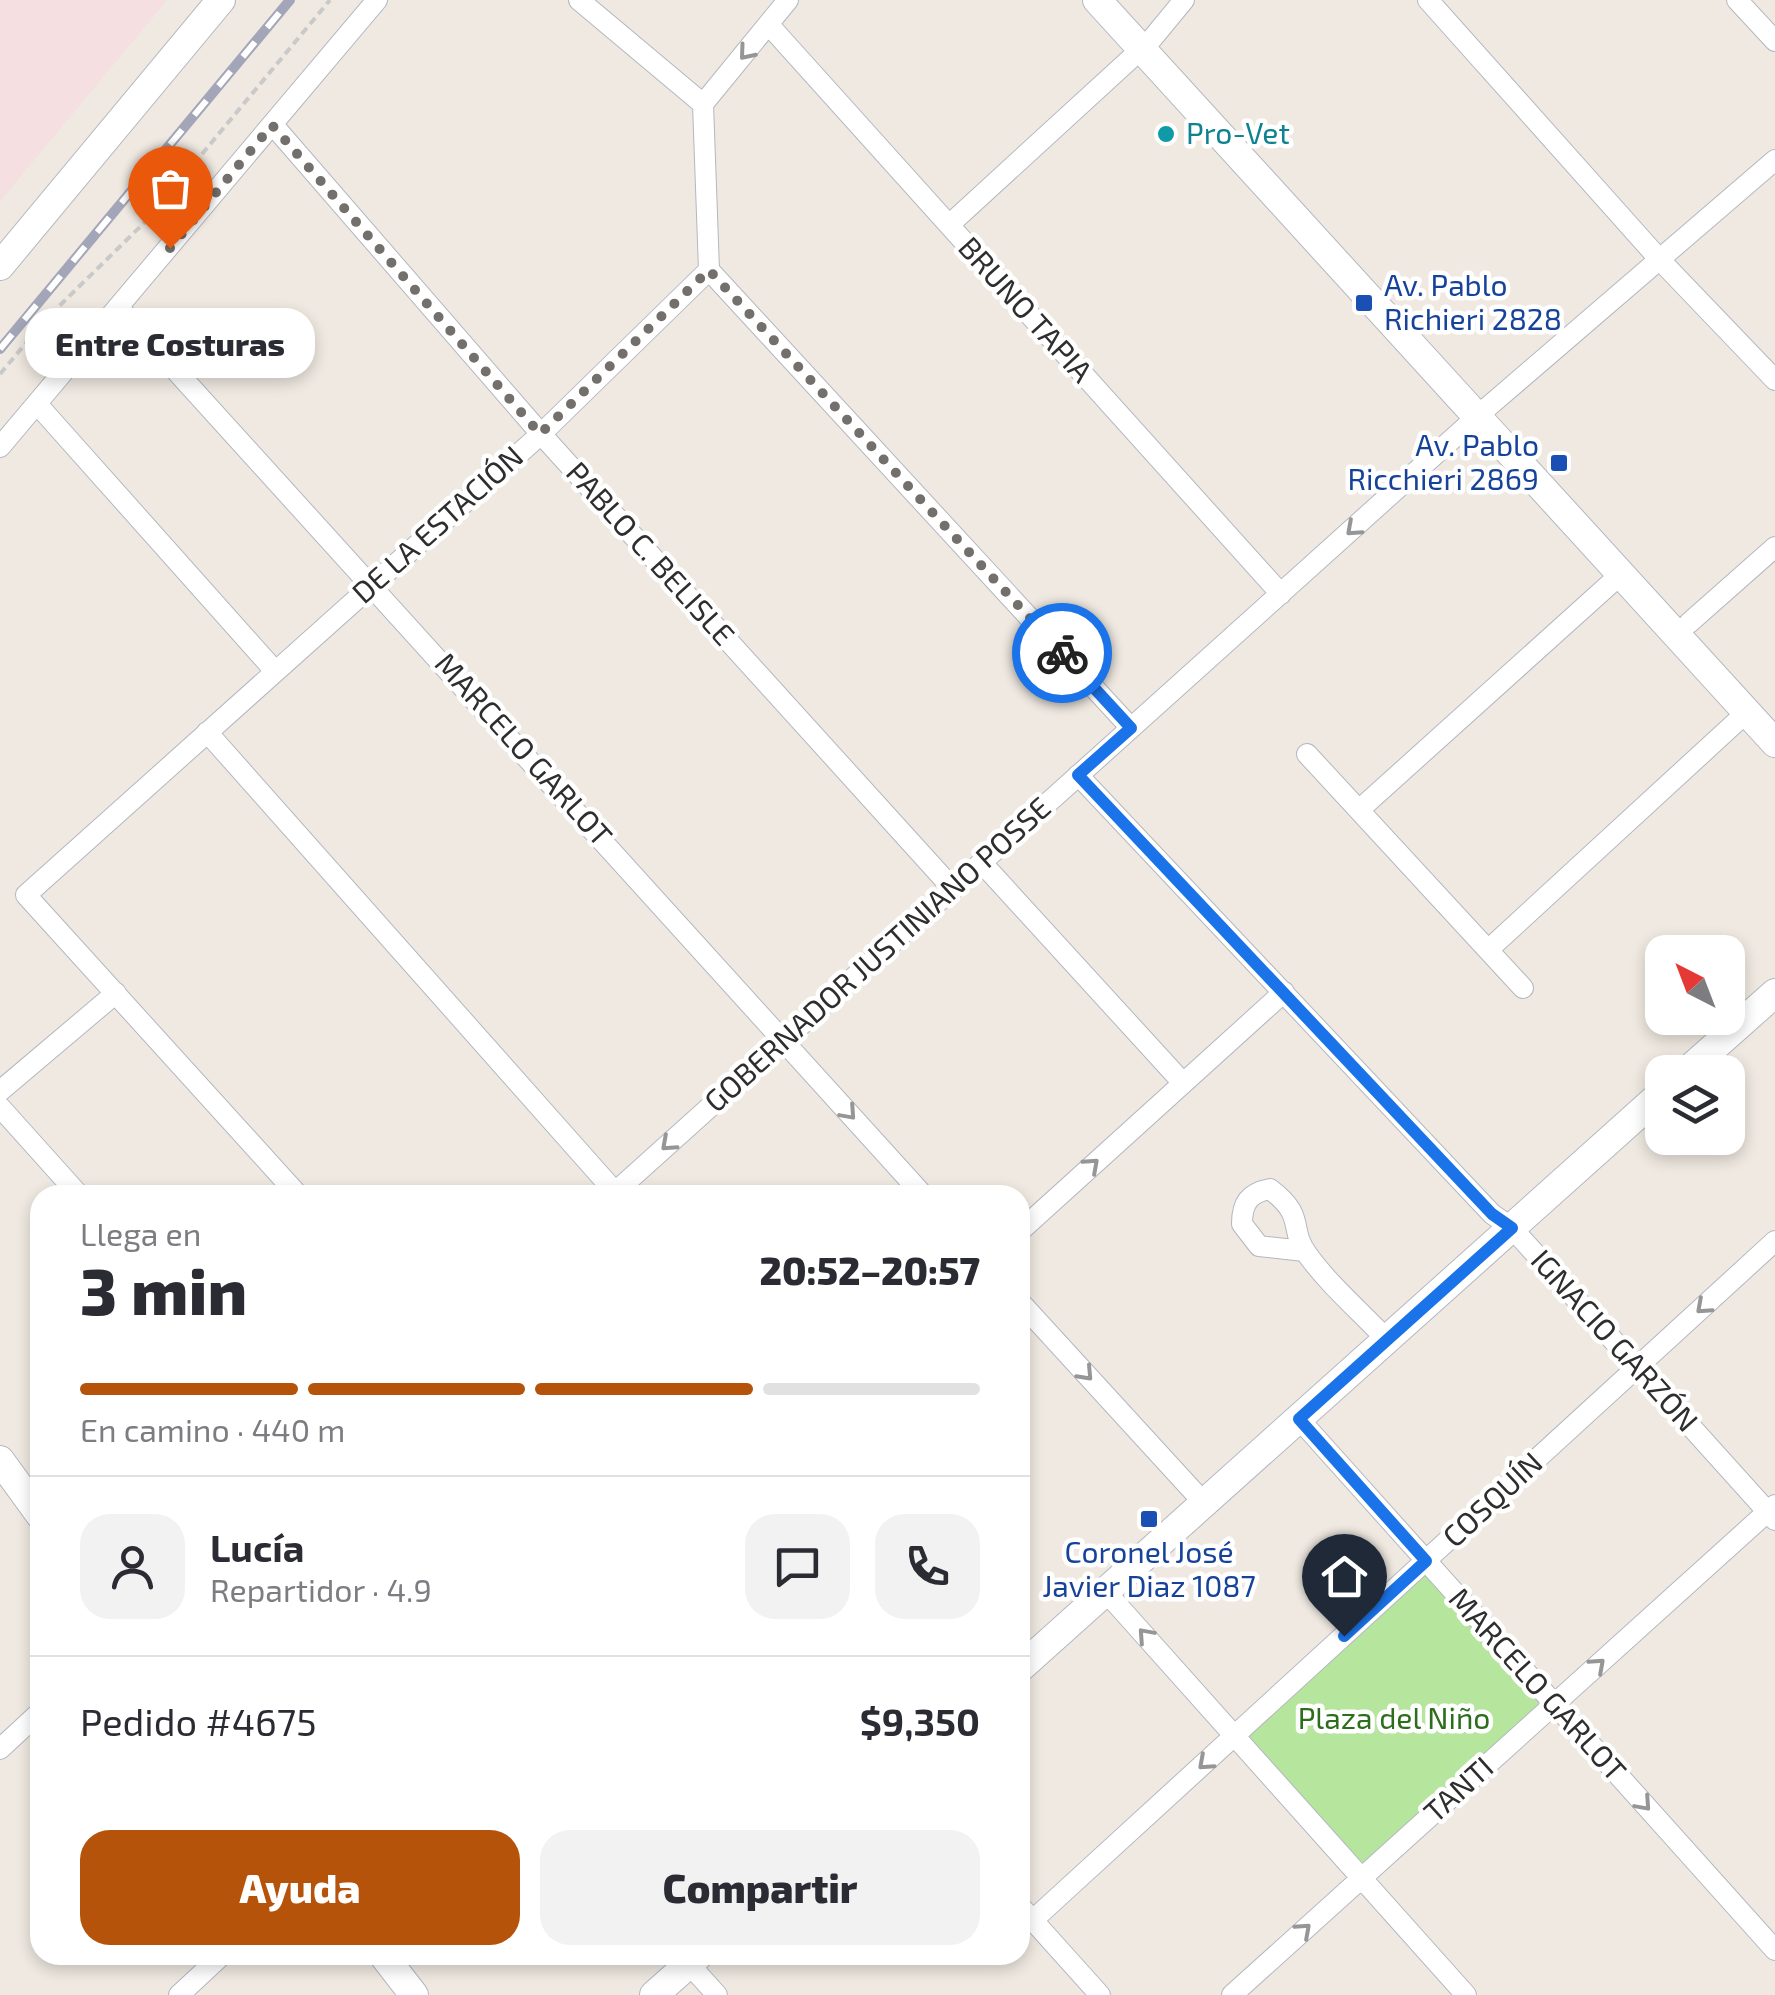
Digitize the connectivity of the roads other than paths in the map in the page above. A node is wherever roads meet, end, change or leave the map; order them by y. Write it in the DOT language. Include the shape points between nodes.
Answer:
graph roads {
  1 [pos="221,0"];
  2 [pos="377,0"];
  3 [pos="580,0"];
  4 [pos="788,0"];
  5 [pos="1096,0"];
  6 [pos="1114,0"];
  7 [pos="1184,0"];
  8 [pos="1428,0"];
  9 [pos="1738,0"];
  10 [pos="769,25"];
  11 [pos="1775,41"];
  12 [pos="1146,44"];
  13 [pos="703,104"];
  14 [pos="272,125"];
  15 [pos="1775,160"];
  16 [pos="949,226"];
  17 [pos="1660,260"];
  18 [pos="0,266"];
  19 [pos="709,270"];
  20 [pos="120,309"];
  21 [pos="1775,380"];
  22 [pos="37,404"];
  23 [pos="1483,412"];
  24 [pos="540,434"];
  25 [pos="0,448"];
  26 [pos="1775,547"];
  27 [pos="1620,574"];
  28 [pos="372,583"];
  29 [pos="1281,594"];
  30 [pos="1689,623"];
  31 [pos="275,671"];
  32 [pos="1761,715"];
  33 [pos="1131,728"];
  34 [pos="207,732"];
  35 [pos="1775,743"];
  36 [pos="1306,754"];
  37 [pos="1078,775"];
  38 [pos="1359,810"];
  39 [pos="982,863"];
  40 [pos="953,888"];
  41 [pos="1488,950"];
  42 [pos="1523,988"];
  43 [pos="1284,992"];
  44 [pos="116,993"];
  45 [pos="1775,993"];
  46 [pos="784,1040"];
  47 [pos="1705,1055"];
  48 [pos="1183,1082"];
  49 [pos="0,1091"];
  50 [pos="0,1107"];
  51 [pos="1645,1108"];
  52 [pos="70,1185"];
  53 [pos="289,1185"];
  54 [pos="605,1185"];
  55 [pos="623,1185"];
  56 [pos="914,1185"];
  57 [pos="1030,1221"];
  58 [pos="1512,1228"];
  59 [pos="1775,1241"];
  60 [pos="1304,1250"];
  61 [pos="1030,1313"];
  62 [pos="1386,1340"];
  63 [pos="1638,1366"];
  64 [pos="1299,1419"];
  65 [pos="0,1460"];
  66 [pos="30,1500"];
  67 [pos="1204,1503"];
  68 [pos="1772,1512"];
  69 [pos="1426,1561"];
  70 [pos="1106,1592"];
  71 [pos="1030,1659"];
  72 [pos="1554,1704"];
  73 [pos="30,1721"];
  74 [pos="1235,1736"];
  75 [pos="0,1749"];
  76 [pos="1361,1878"];
  77 [pos="1030,1910"];
  78 [pos="1030,1917"];
  79 [pos="1775,1950"];
  80 [pos="211,1965"];
  81 [pos="391,1965"];
  82 [pos="687,1965"];
  83 [pos="698,1965"];
  84 [pos="179,1995"];
  85 [pos="414,1995"];
  86 [pos="654,1995"];
  87 [pos="717,1995"];
  88 [pos="1100,1995"];
  89 [pos="1232,1995"];
  90 [pos="1466,1995"];
  1 -- 18 [label="main road"];
  2 -- 14 [label="street"];
  3 -- 13 [label="street"];
  4 -- 10 [label="street"];
  5 -- 12 [label="main road"];
  6 -- 12 [label="main road"];
  7 -- 12 [label="street"];
  8 -- 17 [label="street"];
  9 -- 11 [label="street"];
  10 -- 13 [label="street, one-way"];
  10 -- 16 [label="street, BRUNO TAPIA"];
  12 -- 16 [label="street"];
  12 -- 23 [label="main road"];
  13 -- 19 [label="street"];
  14 -- 20 [label="street"];
  14 -- 24 [label="street, PABLO C. BELISLE"];
  15 -- 17 [label="street, GOBERNADOR JUSTINIANO POSSE"];
  16 -- 29 [label="street, BRUNO TAPIA"];
  17 -- 21 [label="street"];
  17 -- 23 [label="street, GOBERNADOR JUSTINIANO POSSE"];
  19 -- 24 [label="street, DE LA ESTACIÓN"];
  19 -- 33 [label="street"];
  20 -- 22 [label="street"];
  20 -- 28 [label="street, MARCELO GARLOT"];
  22 -- 25 [label="street"];
  22 -- 31 [label="street"];
  23 -- 27 [label="main road"];
  23 -- 29 [label="street, GOBERNADOR JUSTINIANO POSSE, one-way"];
  23 -- 30 [label="main road"];
  24 -- 28 [label="street, DE LA ESTACIÓN"];
  24 -- 40 [label="street, PABLO C. BELISLE"];
  26 -- 30 [label="street"];
  27 -- 32 [label="main road"];
  27 -- 38 [label="street"];
  28 -- 31 [label="street, DE LA ESTACIÓN"];
  28 -- 46 [label="street, MARCELO GARLOT"];
  29 -- 33 [label="street, GOBERNADOR JUSTINIANO POSSE"];
  30 -- 32 [label="main road"];
  31 -- 34 [label="street, DE LA ESTACIÓN"];
  32 -- 35 [label="main road"];
  32 -- 41 [label="street"];
  33 -- 37 [label="street, GOBERNADOR JUSTINIANO POSSE"];
  34 -- 44 [label="street, DE LA ESTACIÓN" via="26,895"];
  34 -- 54 [label="street"];
  36 -- 38 [label="street"];
  37 -- 39 [label="street, GOBERNADOR JUSTINIANO POSSE"];
  37 -- 43 [label="street, IGNACIO GARZÓN"];
  38 -- 41 [label="street"];
  39 -- 40 [label="street, GOBERNADOR JUSTINIANO POSSE"];
  39 -- 48 [label="street"];
  40 -- 46 [label="street, GOBERNADOR JUSTINIANO POSSE"];
  41 -- 42 [label="street"];
  43 -- 48 [label="street"];
  43 -- 58 [label="street, IGNACIO GARZÓN"];
  44 -- 49 [label="street"];
  44 -- 53 [label="street"];
  45 -- 47 [label="main road"];
  46 -- 55 [label="street, GOBERNADOR JUSTINIANO POSSE, one-way"];
  46 -- 56 [label="street, MARCELO GARLOT, one-way"];
  57 -- 48 [label="street, one-way"];
  50 -- 52 [label="street"];
  51 -- 58 [label="main road"];
  58 -- 62 [label="main road"];
  58 -- 63 [label="street, IGNACIO GARZÓN"];
  59 -- 63 [label="street, COSQUÍN, one-way"];
  60 -- 62 [label="street"];
  61 -- 67 [label="street, one-way"];
  62 -- 64 [label="main road"];
  63 -- 68 [label="street, IGNACIO GARZÓN"];
  63 -- 69 [label="street, COSQUÍN"];
  64 -- 67 [label="main road"];
  64 -- 69 [label="street, MARCELO GARLOT"];
  65 -- 66 [label="main road"];
  67 -- 70 [label="main road"];
  72 -- 68 [label="street, TANTI, one-way"];
  69 -- 72 [label="street, MARCELO GARLOT"];
  69 -- 74 [label="street, COSQUÍN"];
  70 -- 71 [label="main road"];
  74 -- 70 [label="street, one-way"];
  72 -- 76 [label="street, TANTI"];
  72 -- 79 [label="street, MARCELO GARLOT, one-way"];
  73 -- 75 [label="street"];
  74 -- 76 [label="street"];
  74 -- 77 [label="street, COSQUÍN, one-way"];
  89 -- 76 [label="street, TANTI, one-way"];
  76 -- 90 [label="street"];
  78 -- 88 [label="street"];
  80 -- 84 [label="street"];
  81 -- 85 [label="main road"];
  82 -- 86 [label="main road"];
  83 -- 87 [label="street"];
}
